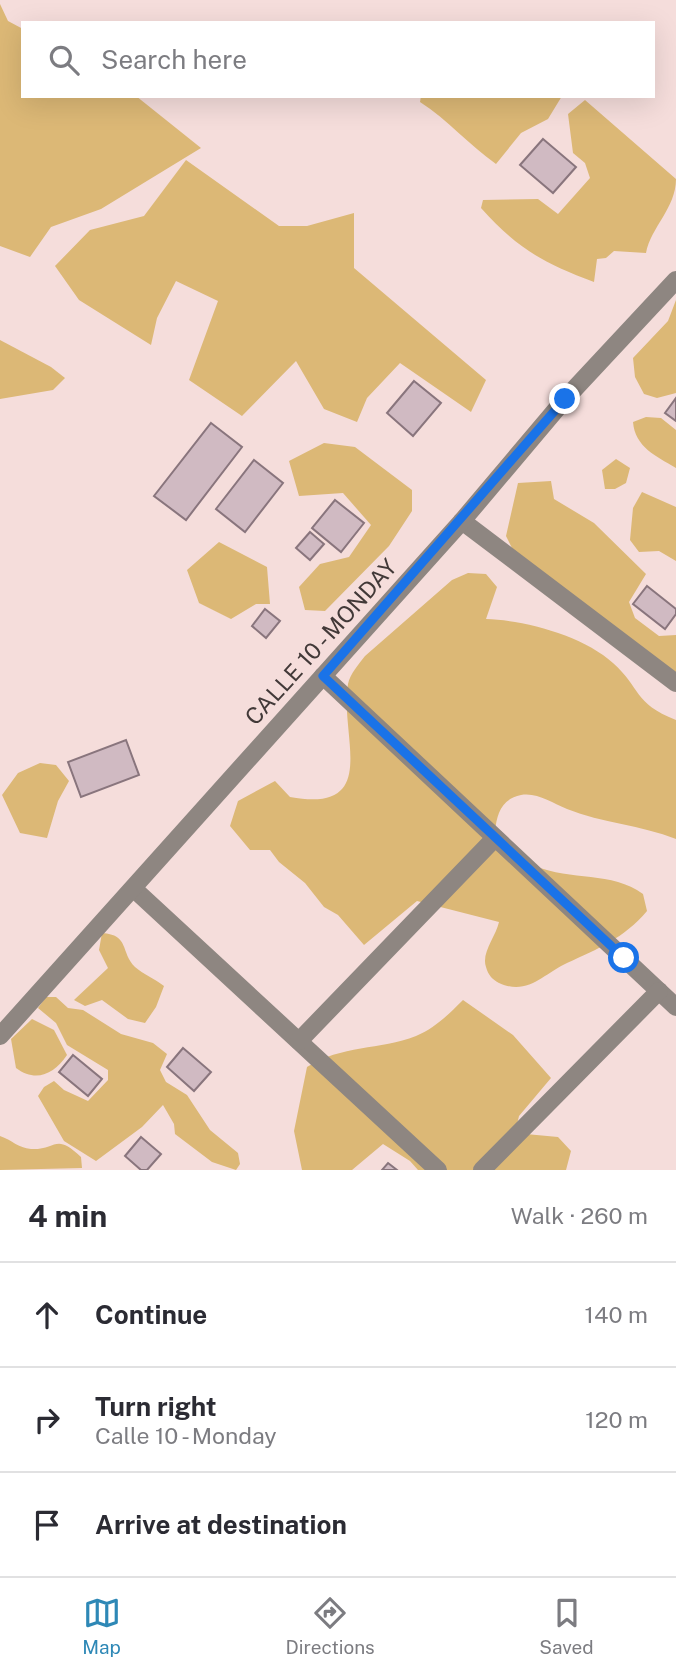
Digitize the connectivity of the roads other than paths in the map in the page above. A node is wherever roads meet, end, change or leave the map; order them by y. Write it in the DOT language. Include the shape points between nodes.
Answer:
graph roads {
  1 [pos="676,280"];
  2 [pos="462,521"];
  3 [pos="323,676"];
  4 [pos="676,683"];
  5 [pos="495,838"];
  6 [pos="134,889"];
  7 [pos="659,991"];
  8 [pos="676,1007"];
  9 [pos="0,1036"];
  10 [pos="299,1041"];
  11 [pos="438,1170"];
  12 [pos="482,1170"];
  1 -- 2 [label="street, CALLE 10 - MONDAY" via="565,399"];
  2 -- 3 [label="street, CALLE 10 - MONDAY"];
  2 -- 4 [label="street"];
  3 -- 5 [label="street"];
  3 -- 6 [label="street, CALLE 10 - MONDAY"];
  5 -- 7 [label="street"];
  5 -- 10 [label="street"];
  6 -- 9 [label="street, CALLE 10 - MONDAY"];
  6 -- 10 [label="street"];
  7 -- 8 [label="street"];
  7 -- 12 [label="street"];
  10 -- 11 [label="street"];
}
